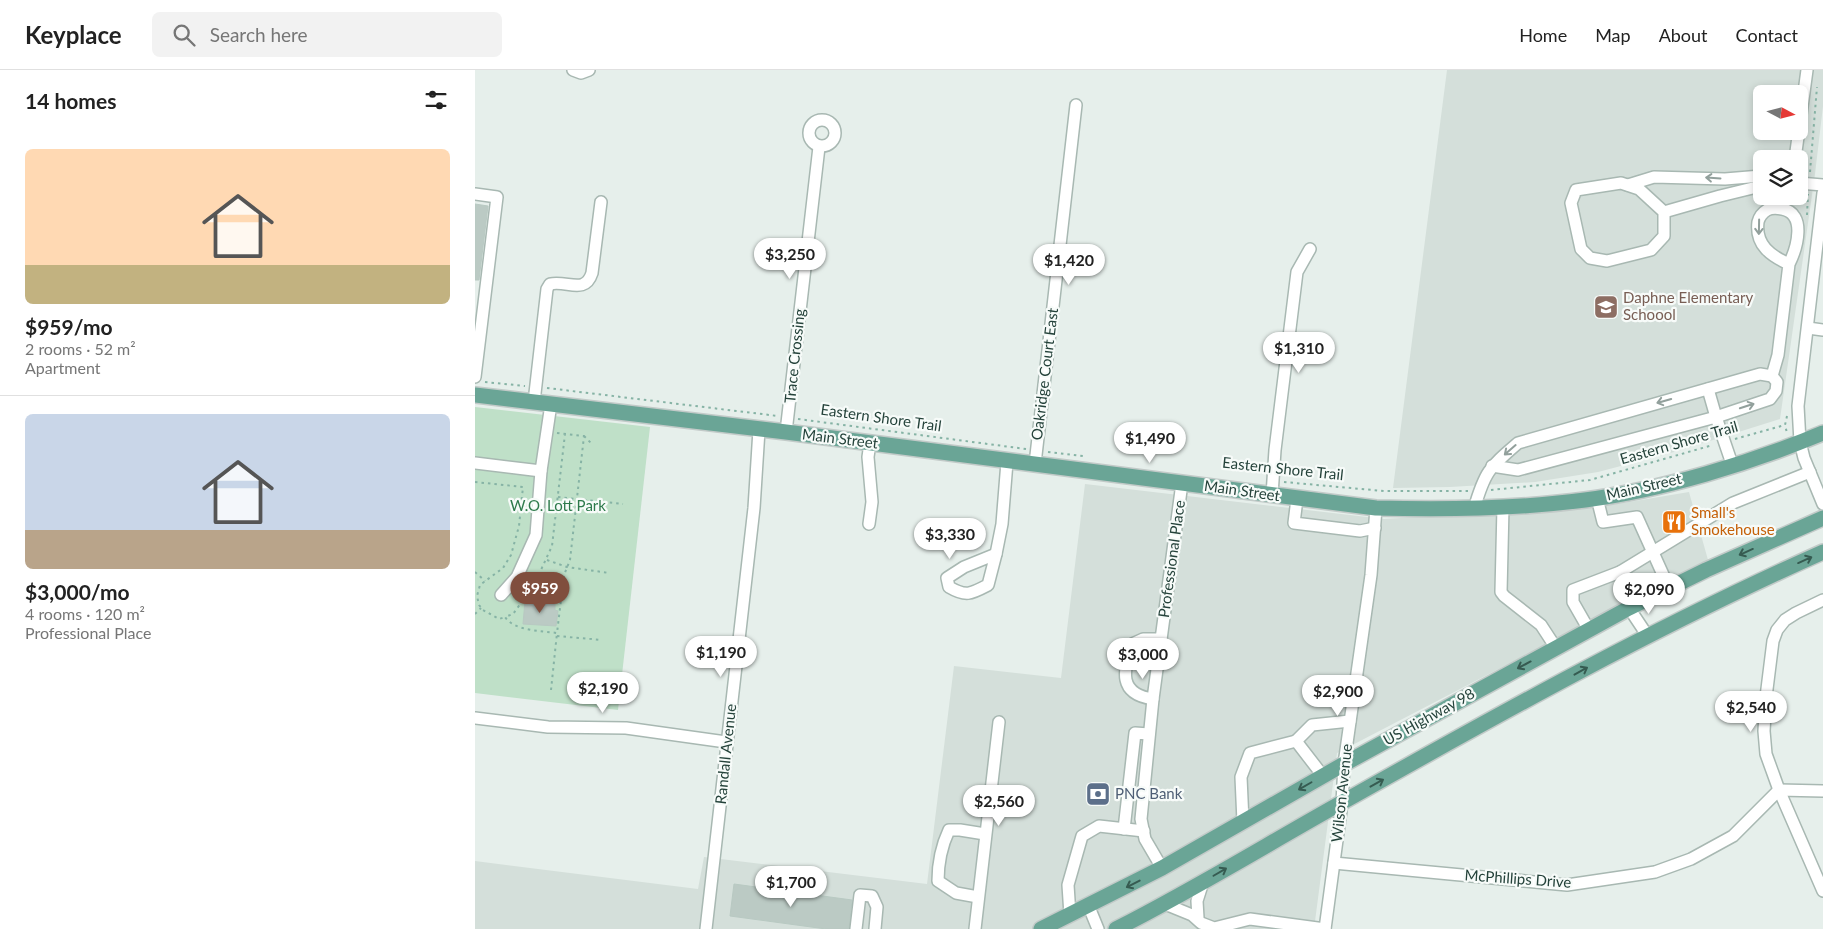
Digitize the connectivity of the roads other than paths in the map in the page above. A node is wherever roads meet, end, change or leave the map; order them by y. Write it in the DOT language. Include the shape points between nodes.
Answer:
graph roads {
  1 [pos="573,70"];
  2 [pos="589,70"];
  3 [pos="1807,70"];
  4 [pos="1076,105"];
  5 [pos="819,146"];
  6 [pos="1796,150"];
  7 [pos="1753,177"];
  8 [pos="1808,183"];
  9 [pos="1628,185"];
  10 [pos="1823,185"];
  11 [pos="1753,188"];
  12 [pos="475,194"];
  13 [pos="1823,194"];
  14 [pos="601,202"];
  15 [pos="1664,212"];
  16 [pos="1310,249"];
  17 [pos="1789,264"];
  18 [pos="1808,328"];
  19 [pos="1823,330"];
  20 [pos="1771,376"];
  21 [pos="479,379"];
  22 [pos="1708,389"];
  23 [pos="475,395"];
  24 [pos="534,402"];
  25 [pos="551,404"];
  26 [pos="1716,416"];
  27 [pos="787,425"];
  28 [pos="759,430"];
  29 [pos="1823,433"];
  30 [pos="1800,442"];
  31 [pos="870,443"];
  32 [pos="1036,457"];
  33 [pos="1007,462"];
  34 [pos="475,463"];
  35 [pos="1732,464"];
  36 [pos="1492,466"];
  37 [pos="541,471"];
  38 [pos="1810,472"];
  39 [pos="1182,483"];
  40 [pos="1273,488"];
  41 [pos="1597,498"];
  42 [pos="1297,499"];
  43 [pos="1823,504"];
  44 [pos="1503,507"];
  45 [pos="1376,508"];
  46 [pos="1475,509"];
  47 [pos="1823,518"];
  48 [pos="869,524"];
  49 [pos="1375,528"];
  50 [pos="1653,551"];
  51 [pos="1823,552"];
  52 [pos="995,554"];
  53 [pos="1620,572"];
  54 [pos="1669,588"];
  55 [pos="501,595"];
  56 [pos="1823,600"];
  57 [pos="1635,605"];
  58 [pos="1589,630"];
  59 [pos="1647,635"];
  60 [pos="1161,639"];
  61 [pos="1556,648"];
  62 [pos="1153,699"];
  63 [pos="475,718"];
  64 [pos="1350,721"];
  65 [pos="999,722"];
  66 [pos="1149,734"];
  67 [pos="1296,741"];
  68 [pos="726,742"];
  69 [pos="1344,764"];
  70 [pos="1323,776"];
  71 [pos="1779,790"];
  72 [pos="1823,791"];
  73 [pos="1342,803"];
  74 [pos="1243,822"];
  75 [pos="1124,829"];
  76 [pos="1144,831"];
  77 [pos="985,834"];
  78 [pos="1334,863"];
  79 [pos="1163,868"];
  80 [pos="1203,882"];
  81 [pos="1823,891"];
  82 [pos="978,897"];
  83 [pos="1165,904"];
  84 [pos="1089,906"];
  85 [pos="1070,915"];
  86 [pos="1197,918"];
  87 [pos="706,929"];
  88 [pos="856,929"];
  89 [pos="875,929"];
  90 [pos="975,929"];
  91 [pos="1041,929"];
  92 [pos="1099,929"];
  93 [pos="1116,929"];
  94 [pos="1325,929"];
  1 -- 2 [label="street" via="581,73"];
  3 -- 6 [label="street"];
  4 -- 32 [label="street, Oakridge Court East"];
  5 -- 27 [label="street, Trace Crossing"];
  7 -- 9 [label="street, one-way" via="1654,177"];
  8 -- 10 [label="street"];
  9 -- 15 [label="street" via="1639,189"];
  9 -- 15 [label="street" via="1621,183 1576,190 1571,203 1581,249 1590,258 1607,261 1651,250 1664,236"];
  11 -- 15 [label="street"];
  12 -- 21 [label="street" via="497,197"];
  13 -- 18 [label="street"];
  14 -- 24 [label="street" via="590,281 581,286 550,284 547,289"];
  16 -- 40 [label="street" via="1297,272"];
  17 -- 17 [label="street, one-way" via="1797,240 1795,217 1788,210 1776,208 1765,211 1759,219 1757,231 1761,244 1775,258"];
  17 -- 20 [label="street" via="1778,355"];
  18 -- 19 [label="street"];
  18 -- 30 [label="street" via="1798,406"];
  20 -- 22 [label="street" via="1760,374"];
  26 -- 20 [label="street, one-way" via="1770,399 1776,391 1777,382"];
  22 -- 26 [label="street"];
  22 -- 36 [label="street, one-way" via="1518,443"];
  23 -- 24 [label="main road, Main Street"];
  24 -- 25 [label="main road, Main Street"];
  25 -- 28 [label="main road, Main Street"];
  25 -- 37 [label="street"];
  26 -- 35 [label="street"];
  26 -- 36 [label="street" via="1518,470"];
  27 -- 28 [label="main road, Main Street"];
  27 -- 31 [label="main road, Main Street"];
  28 -- 68 [label="street, Randall Avenue" via="753,518"];
  29 -- 30 [label="main road, Main Street"];
  30 -- 35 [label="main road, Main Street"];
  30 -- 38 [label="street"];
  31 -- 33 [label="main road, Main Street"];
  31 -- 48 [label="street"];
  32 -- 33 [label="main road, Main Street"];
  32 -- 39 [label="main road, Main Street"];
  33 -- 52 [label="street" via="1002,524"];
  34 -- 37 [label="street"];
  35 -- 41 [label="main road, Main Street" via="1660,485"];
  36 -- 46 [label="street" via="1483,480"];
  37 -- 55 [label="street" via="536,535 517,577"];
  38 -- 43 [label="street"];
  38 -- 50 [label="street" via="1733,503"];
  39 -- 40 [label="main road, Main Street"];
  39 -- 60 [label="street, Professional Place"];
  40 -- 42 [label="main road, Main Street"];
  41 -- 44 [label="main road, Main Street"];
  41 -- 50 [label="street" via="1603,522 1637,517"];
  42 -- 45 [label="main road, Main Street"];
  42 -- 49 [label="street" via="1294,523 1360,531"];
  44 -- 46 [label="main road, Main Street"];
  44 -- 61 [label="street" via="1501,592 1541,625"];
  45 -- 46 [label="main road, Main Street"];
  45 -- 49 [label="street, Wilson Avenue"];
  47 -- 54 [label="main road, US Highway 98, one-way"];
  49 -- 64 [label="street, Wilson Avenue"];
  50 -- 53 [label="street"];
  50 -- 54 [label="street"];
  59 -- 51 [label="main road, one-way"];
  53 -- 57 [label="street"];
  53 -- 58 [label="street" via="1573,590 1573,602"];
  54 -- 57 [label="main road, US Highway 98"];
  56 -- 71 [label="street" via="1785,620 1773,641 1764,732 1766,754"];
  57 -- 58 [label="main road, US Highway 98"];
  57 -- 59 [label="street"];
  58 -- 61 [label="main road, US Highway 98"];
  73 -- 59 [label="main road, one-way"];
  60 -- 62 [label="street, Professional Place"];
  60 -- 62 [label="street" via="1143,639 1132,644 1125,666 1125,679 1132,690 1139,697"];
  61 -- 69 [label="main road, US Highway 98, one-way"];
  62 -- 66 [label="street, Professional Place"];
  63 -- 68 [label="street" via="548,727 626,728"];
  64 -- 67 [label="street" via="1312,725"];
  64 -- 69 [label="street, Wilson Avenue"];
  65 -- 77 [label="street"];
  66 -- 75 [label="street" via="1135,733"];
  66 -- 76 [label="street, Professional Place" via="1141,819"];
  67 -- 70 [label="street"];
  67 -- 74 [label="street" via="1250,753 1241,777"];
  68 -- 87 [label="street, Randall Avenue"];
  69 -- 70 [label="main road, US Highway 98"];
  69 -- 73 [label="street, Wilson Avenue"];
  70 -- 74 [label="main road, US Highway 98, one-way"];
  71 -- 72 [label="street"];
  71 -- 78 [label="street, McPhillips Drive" via="1733,836 1691,859 1655,872 1567,885"];
  71 -- 81 [label="street"];
  73 -- 78 [label="street, Wilson Avenue"];
  80 -- 73 [label="main road, one-way"];
  74 -- 79 [label="main road, US Highway 98"];
  75 -- 76 [label="street"];
  75 -- 85 [label="street" via="1099,826 1082,836 1069,885"];
  76 -- 79 [label="street, Professional Place" via="1145,839"];
  77 -- 82 [label="street"];
  77 -- 82 [label="street" via="949,830 941,848 938,870 938,881 956,893"];
  78 -- 94 [label="street, Wilson Avenue"];
  79 -- 84 [label="main road, US Highway 98, one-way"];
  80 -- 83 [label="main road"];
  80 -- 86 [label="street" via="1197,901"];
  82 -- 90 [label="street"];
  83 -- 86 [label="street"];
  83 -- 93 [label="main road"];
  84 -- 85 [label="main road, US Highway 98"];
  84 -- 92 [label="street"];
  85 -- 91 [label="main road, US Highway 98"];
  86 -- 94 [label="street" via="1214,928 1250,919"];
  88 -- 89 [label="street" via="860,895 872,896 877,907"];
}
